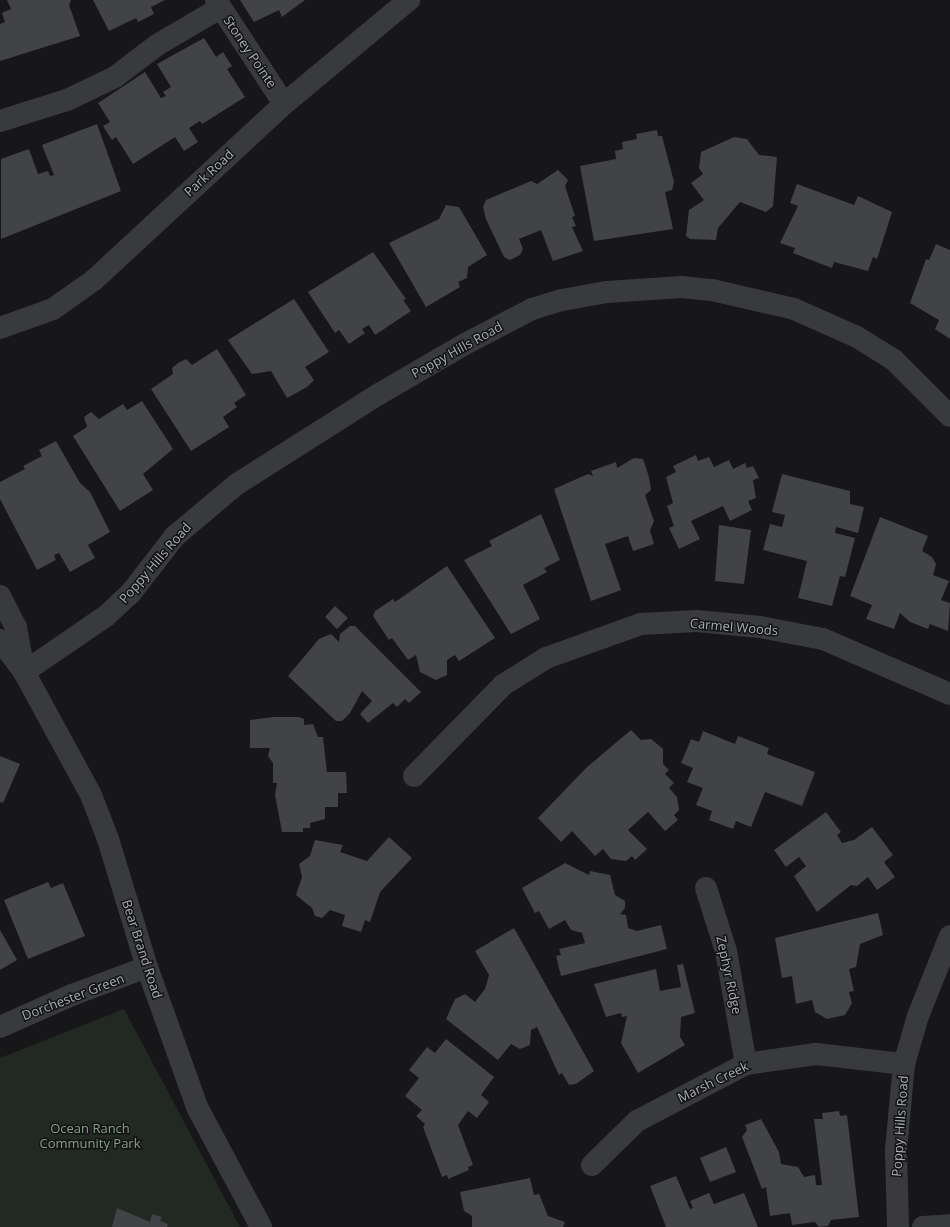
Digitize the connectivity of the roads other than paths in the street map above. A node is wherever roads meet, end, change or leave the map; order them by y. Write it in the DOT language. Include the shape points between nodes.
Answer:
graph roads {
  1 [pos="408,0"];
  2 [pos="218,4"];
  3 [pos="284,104"];
  4 [pos="0,121"];
  5 [pos="0,328"];
  6 [pos="950,416"];
  7 [pos="0,596"];
  8 [pos="0,640"];
  9 [pos="0,661"];
  10 [pos="24,672"];
  11 [pos="950,694"];
  12 [pos="414,776"];
  13 [pos="706,888"];
  14 [pos="950,936"];
  15 [pos="146,967"];
  16 [pos="0,1027"];
  17 [pos="746,1064"];
  18 [pos="904,1064"];
  19 [pos="592,1165"];
  20 [pos="950,1224"];
  21 [pos="261,1227"];
  22 [pos="898,1227"];
  23 [pos="923,1227"];
  1 -- 3 [label="street, Park Road"];
  2 -- 3 [label="street, Stoney Pointe"];
  2 -- 4 [label="street" via="115,77 67,100"];
  3 -- 5 [label="street, Park Road" via="94,280 53,309"];
  6 -- 10 [label="street, Poppy Hills Road" via="894,360 857,337 794,309 712,290 682,287 607,292 562,300 532,309 467,343 372,398 237,484 175,536 130,594 106,616"];
  7 -- 10 [label="street, Bear Brand Road" via="16,627"];
  8 -- 10 [label="street"];
  9 -- 10 [label="street"];
  10 -- 15 [label="street, Bear Brand Road" via="91,795 108,839"];
  11 -- 12 [label="street, Carmel Woods" via="823,639 760,627 697,621 641,624 546,658 503,685"];
  13 -- 17 [label="street, Zephyr Ridge" via="726,951"];
  14 -- 18 [label="street, Poppy Hills Road" via="918,1016"];
  15 -- 16 [label="street, Dorchester Green" via="72,995"];
  15 -- 21 [label="street, Bear Brand Road" via="197,1107"];
  17 -- 18 [label="street, Marsh Creek" via="816,1054"];
  17 -- 19 [label="street, Marsh Creek" via="637,1121"];
  18 -- 22 [label="street, Poppy Hills Road" via="896,1150"];
  20 -- 23 [label="street"];
}
